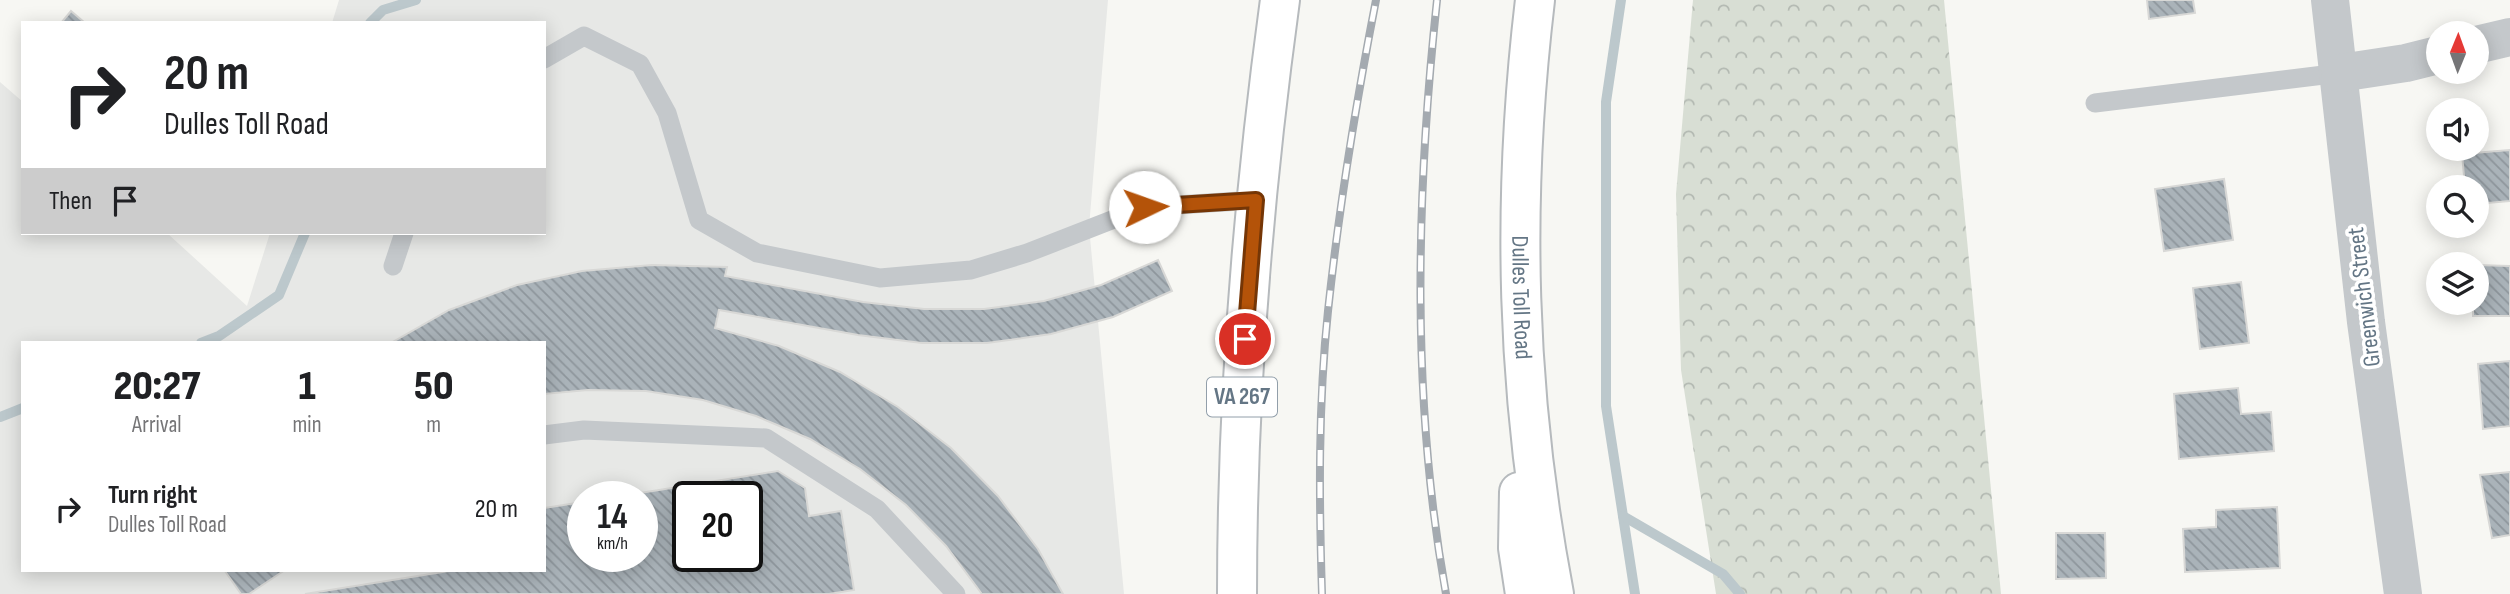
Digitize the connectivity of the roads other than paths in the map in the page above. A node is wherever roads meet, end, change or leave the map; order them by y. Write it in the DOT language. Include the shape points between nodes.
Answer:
graph roads {
  1 [pos="1280,0"];
  2 [pos="1535,0"];
  3 [pos="2330,0"];
  4 [pos="2510,37"];
  5 [pos="2489,43"];
  6 [pos="546,58"];
  7 [pos="2426,58"];
  8 [pos="2340,73"];
  9 [pos="2095,103"];
  10 [pos="1256,200"];
  11 [pos="403,235"];
  12 [pos="393,266"];
  13 [pos="1520,305"];
  14 [pos="546,435"];
  15 [pos="956,594"];
  16 [pos="1237,594"];
  17 [pos="1525,594"];
  18 [pos="1554,594"];
  19 [pos="2403,594"];
  1 -- 10 [label="highway, VA 267"];
  2 -- 13 [label="highway, Dulles Toll Road" via="1521,163"];
  3 -- 8 [label="street, Greenwich Street"];
  4 -- 5 [label="street"];
  6 -- 10 [label="lane" via="584,36 640,64 667,113 699,220 757,253 880,278 971,270 1145,207"];
  7 -- 8 [label="street"];
  8 -- 9 [label="lane"];
  8 -- 19 [label="street, Greenwich Street" via="2366,322"];
  10 -- 16 [label="highway, VA 267" via="1247,290"];
  11 -- 12 [label="lane"];
  13 -- 17 [label="highway" via="1518,548"];
  13 -- 18 [label="highway, Dulles Toll Road" via="1532,444"];
  14 -- 15 [label="lane" via="584,430 766,438 877,509"];
}
